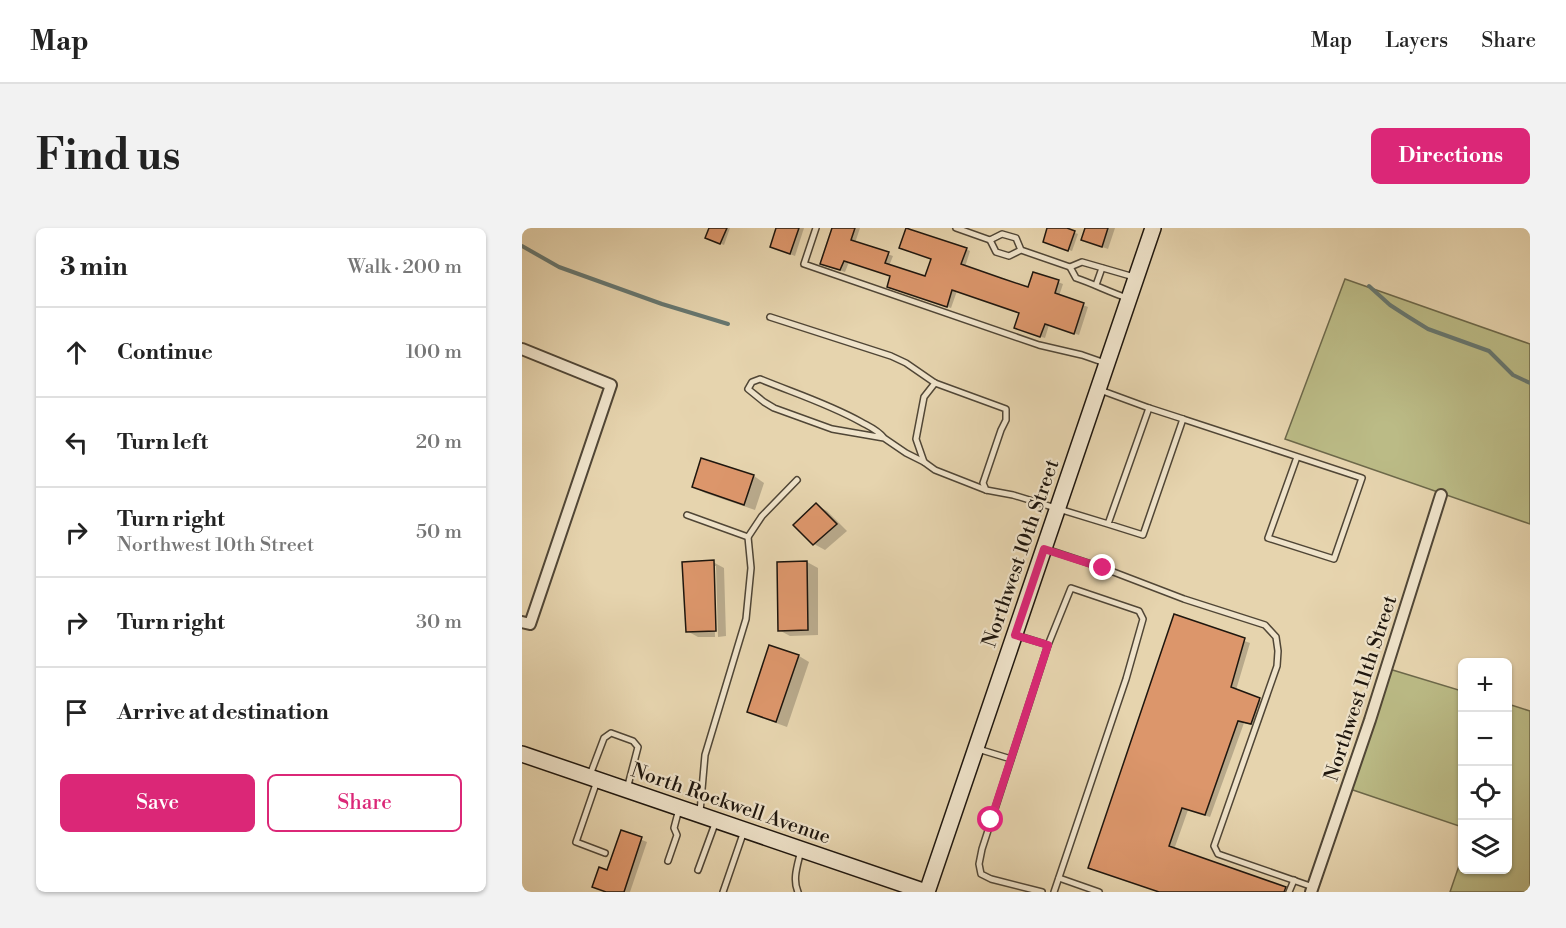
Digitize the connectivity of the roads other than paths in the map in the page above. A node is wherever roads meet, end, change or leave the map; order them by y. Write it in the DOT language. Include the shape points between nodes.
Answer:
graph roads {
  1 [pos="816,228"];
  2 [pos="956,228"];
  3 [pos="1153,228"];
  4 [pos="990,240"];
  5 [pos="1021,250"];
  6 [pos="1070,267"];
  7 [pos="1102,268"];
  8 [pos="1136,277"];
  9 [pos="1096,285"];
  10 [pos="1129,298"];
  11 [pos="770,317"];
  12 [pos="522,349"];
  13 [pos="1107,363"];
  14 [pos="935,382"];
  15 [pos="1098,390"];
  16 [pos="1149,408"];
  17 [pos="1183,419"];
  18 [pos="884,438"];
  19 [pos="1297,457"];
  20 [pos="924,462"];
  21 [pos="797,480"];
  22 [pos="986,490"];
  23 [pos="1441,495"];
  24 [pos="1058,508"];
  25 [pos="687,516"];
  26 [pos="1108,524"];
  27 [pos="748,537"];
  28 [pos="1044,549"];
  29 [pos="526,623"];
  30 [pos="1015,635"];
  31 [pos="1048,645"];
  32 [pos="976,748"];
  33 [pos="522,754"];
  34 [pos="1011,759"];
  35 [pos="593,778"];
  36 [pos="626,789"];
  37 [pos="679,807"];
  38 [pos="700,814"];
  39 [pos="716,820"];
  40 [pos="744,829"];
  41 [pos="801,849"];
  42 [pos="605,853"];
  43 [pos="668,861"];
  44 [pos="698,870"];
  45 [pos="1059,878"];
  46 [pos="1294,880"];
  47 [pos="1312,890"];
  48 [pos="723,892"];
  49 [pos="798,892"];
  50 [pos="927,892"];
  51 [pos="1042,892"];
  52 [pos="1054,892"];
  53 [pos="1099,892"];
  54 [pos="1289,892"];
  1 -- 13 [label="lane" via="804,264 1039,345"];
  2 -- 4 [label="lane"];
  3 -- 8 [label="main road, Northwest 10th Street"];
  4 -- 5 [label="lane" via="996,252 1009,256"];
  4 -- 5 [label="lane" via="1002,234 1016,238"];
  5 -- 6 [label="lane"];
  6 -- 7 [label="lane" via="1082,262"];
  6 -- 9 [label="lane" via="1076,278"];
  7 -- 8 [label="lane"];
  7 -- 9 [label="lane"];
  8 -- 10 [label="main road, Northwest 10th Street"];
  9 -- 10 [label="lane"];
  10 -- 13 [label="main road, Northwest 10th Street"];
  11 -- 14 [label="lane" via="891,356"];
  12 -- 29 [label="street" via="610,385"];
  13 -- 15 [label="main road, Northwest 10th Street"];
  14 -- 20 [label="lane" via="924,397 916,439"];
  14 -- 22 [label="lane" via="1006,409 1006,420 983,483"];
  15 -- 16 [label="lane"];
  15 -- 24 [label="main road, Northwest 10th Street"];
  16 -- 17 [label="lane"];
  16 -- 26 [label="lane"];
  17 -- 19 [label="lane"];
  17 -- 26 [label="lane" via="1143,536"];
  18 -- 18 [label="lane" via="832,429 774,408 748,389 760,379 826,404"];
  18 -- 20 [label="lane"];
  19 -- 19 [label="lane" via="1268,538 1334,559 1362,478"];
  20 -- 22 [label="lane"];
  21 -- 27 [label="lane" via="762,516"];
  22 -- 24 [label="lane"];
  23 -- 47 [label="street, Northwest 11th Street"];
  24 -- 26 [label="lane"];
  24 -- 28 [label="main road, Northwest 10th Street"];
  25 -- 27 [label="lane"];
  27 -- 38 [label="lane" via="751,568 746,619 705,755"];
  28 -- 30 [label="main road, Northwest 10th Street"];
  28 -- 46 [label="lane" via="1264,625 1276,637 1277,666 1214,846 1218,854"];
  30 -- 31 [label="lane"];
  30 -- 32 [label="main road, Northwest 10th Street"];
  31 -- 34 [label="lane"];
  31 -- 45 [label="lane" via="1071,588 1138,611 1143,619"];
  32 -- 34 [label="lane"];
  32 -- 50 [label="main road, Northwest 10th Street"];
  33 -- 35 [label="main road, North Rockwell Avenue"];
  34 -- 51 [label="lane" via="981,854 981,874"];
  35 -- 36 [label="main road, North Rockwell Avenue"];
  35 -- 36 [label="lane" via="604,738 611,733 633,741 638,747"];
  35 -- 42 [label="lane" via="576,842"];
  36 -- 37 [label="main road, North Rockwell Avenue"];
  37 -- 38 [label="main road, North Rockwell Avenue"];
  37 -- 43 [label="lane" via="674,828 677,835"];
  38 -- 39 [label="main road, North Rockwell Avenue"];
  39 -- 40 [label="main road, North Rockwell Avenue"];
  39 -- 44 [label="lane"];
  40 -- 41 [label="main road, North Rockwell Avenue"];
  40 -- 48 [label="lane"];
  41 -- 49 [label="lane" via="795,879"];
  41 -- 50 [label="main road, North Rockwell Avenue"];
  45 -- 52 [label="lane"];
  45 -- 53 [label="lane"];
  46 -- 47 [label="lane"];
  46 -- 54 [label="lane"];
}
